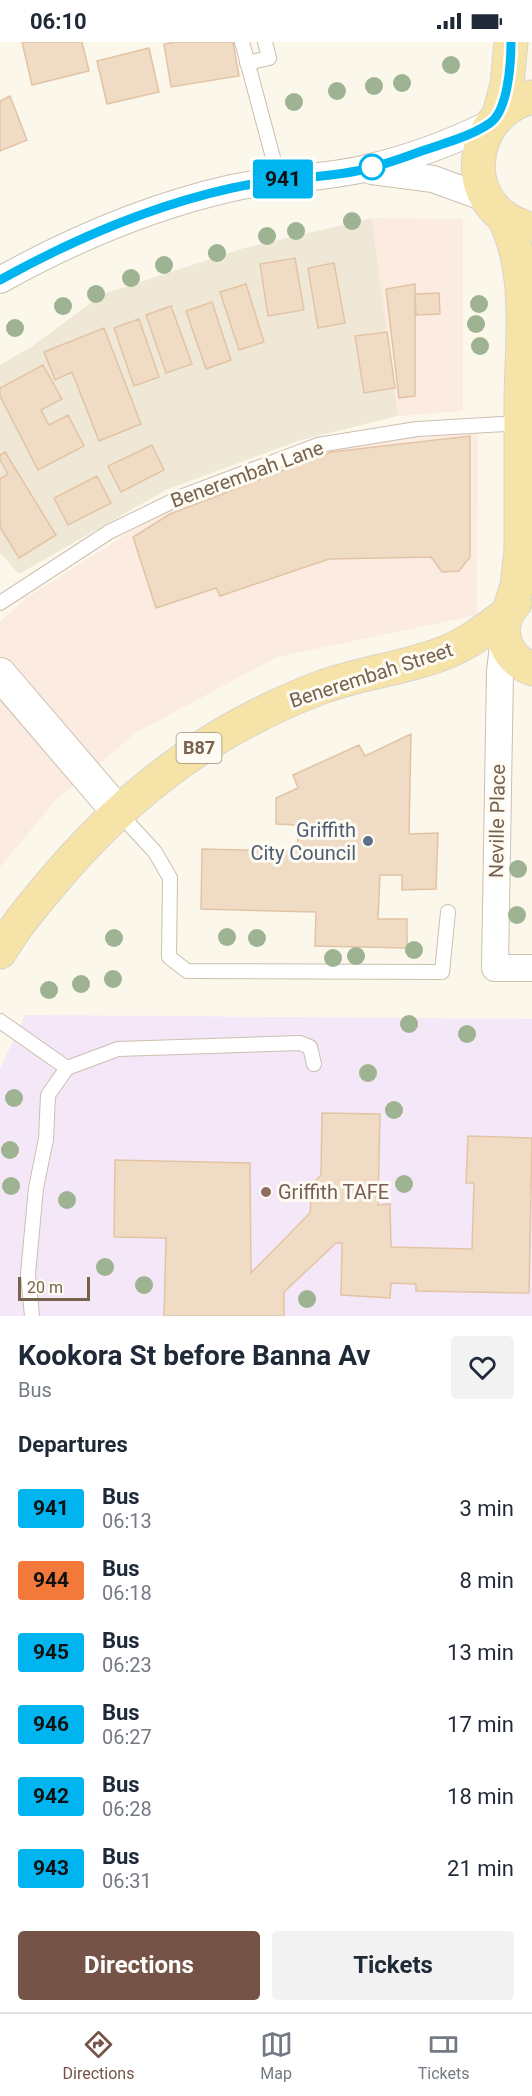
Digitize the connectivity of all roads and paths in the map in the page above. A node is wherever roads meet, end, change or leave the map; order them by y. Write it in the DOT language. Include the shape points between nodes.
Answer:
graph roads {
  1 [pos="242,42"];
  2 [pos="266,42"];
  3 [pos="511,42"];
  4 [pos="247,63"];
  5 [pos="532,98"];
  6 [pos="495,118"];
  7 [pos="363,170"];
  8 [pos="279,180"];
  9 [pos="508,215"];
  10 [pos="0,280"];
  11 [pos="527,423"];
  12 [pos="0,603"];
  13 [pos="513,614"];
  14 [pos="532,669"];
  15 [pos="0,674"];
  16 [pos="118,812"];
  17 [pos="448,912"];
  18 [pos="0,952"];
  19 [pos="532,968"];
  20 [pos="0,1021"];
  21 [pos="314,1064"];
  22 [pos="67,1068"];
  23 [pos="32,1316"];
  1 -- 4 [label="lane"];
  2 -- 4 [label="lane" via="269,58"];
  3 -- 6 [label="main road" via="507,85"];
  4 -- 8 [label="lane"];
  5 -- 6 [label="main road" via="510,105"];
  6 -- 7 [label="street" via="445,144"];
  6 -- 9 [label="main road" via="479,152 481,184"];
  7 -- 8 [label="street"];
  7 -- 9 [label="street" via="434,179"];
  8 -- 10 [label="street" via="194,197 151,212 68,246"];
  9 -- 11 [label="main road" via="520,277"];
  11 -- 12 [label="lane, Benerembah Lane" via="417,429 318,445 183,496 109,532"];
  11 -- 13 [label="main road" via="520,567"];
  13 -- 14 [label="main road" via="514,658"];
  13 -- 16 [label="main road, Benerembah Street / B87" via="451,650 321,688 226,732 182,759"];
  13 -- 19 [label="street, Neville Place" via="499,704 495,968"];
  15 -- 16 [label="street"];
  16 -- 17 [label="lane" via="155,852 170,878 169,957 187,971 442,972"];
  16 -- 18 [label="main road, Benerembah Street / B87" via="43,892"];
  20 -- 22 [label="lane"];
  21 -- 22 [label="lane" via="310,1047 300,1042 118,1049"];
  22 -- 23 [label="lane" via="48,1095 28,1274"];
}
